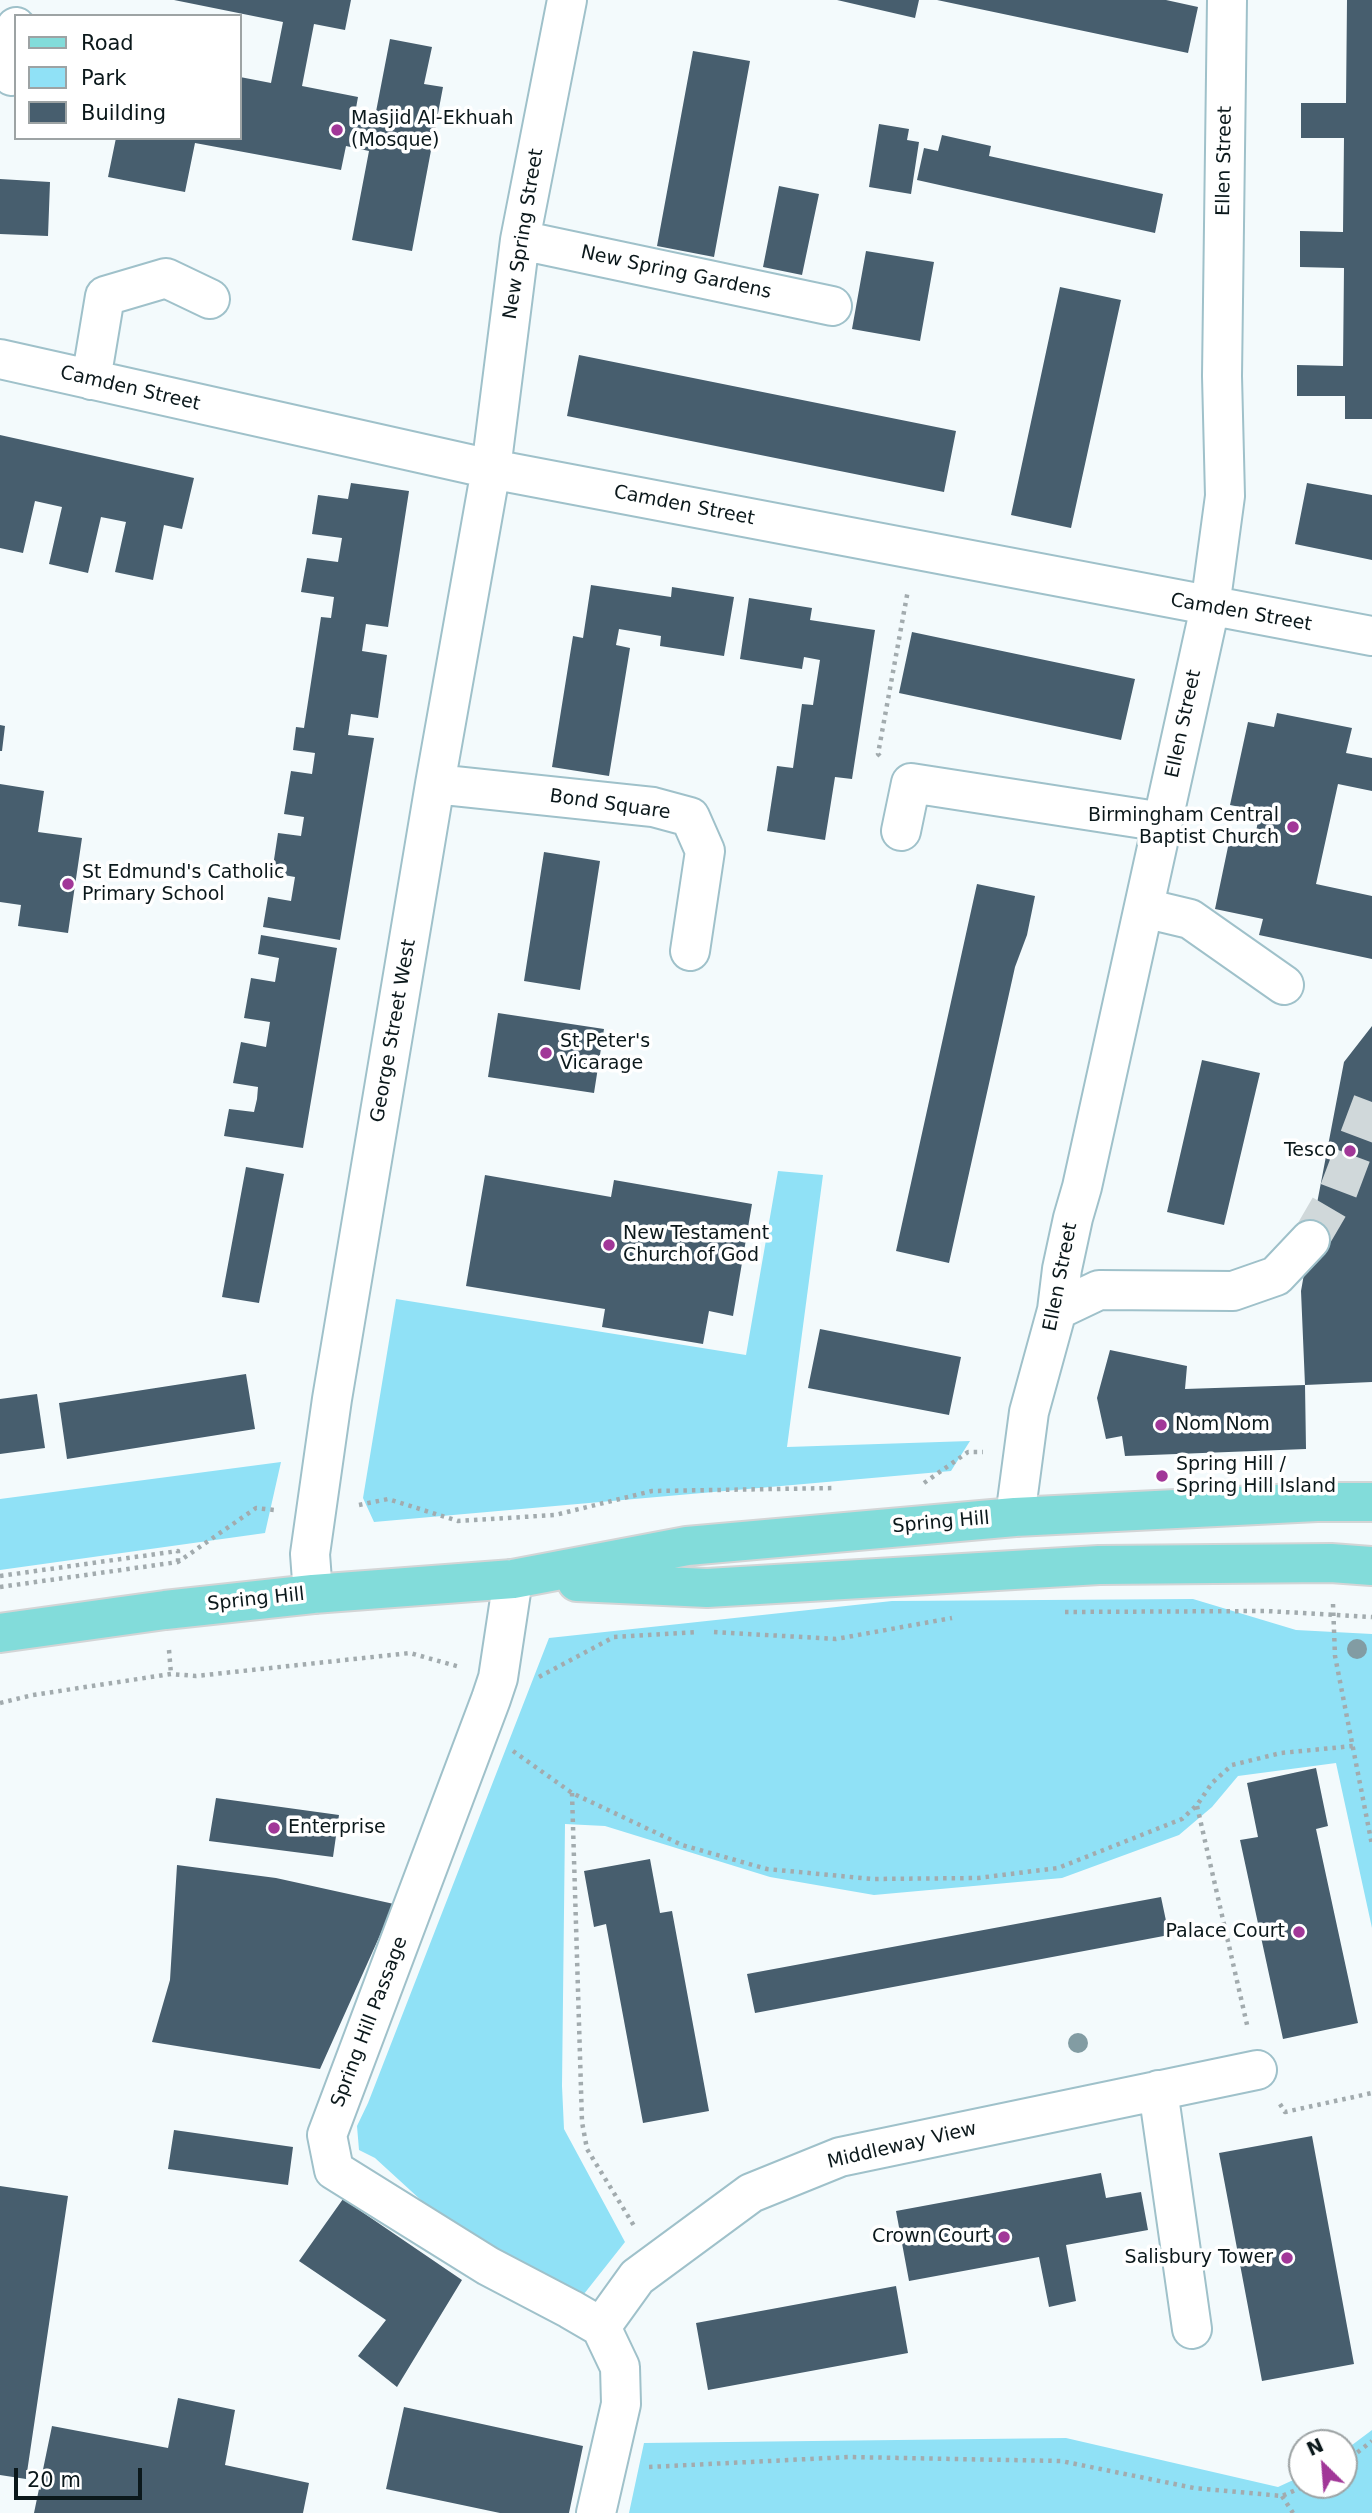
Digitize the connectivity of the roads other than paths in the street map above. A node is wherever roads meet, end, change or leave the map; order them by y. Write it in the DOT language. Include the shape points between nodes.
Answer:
graph roads {
  1 [pos="567,0"];
  2 [pos="1227,0"];
  3 [pos="14,52"];
  4 [pos="12,76"];
  5 [pos="520,240"];
  6 [pos="210,299"];
  7 [pos="831,306"];
  8 [pos="0,359"];
  9 [pos="91,380"];
  10 [pos="491,469"];
  11 [pos="1210,607"];
  12 [pos="1372,636"];
  13 [pos="435,784"];
  14 [pos="1163,822"];
  15 [pos="901,831"];
  16 [pos="1144,908"];
  17 [pos="690,951"];
  18 [pos="1284,985"];
  19 [pos="1310,1240"];
  20 [pos="1057,1310"];
  21 [pos="1372,1502"];
  22 [pos="1015,1517"];
  23 [pos="1372,1566"];
  24 [pos="513,1578"];
  25 [pos="313,1594"];
  26 [pos="0,1633"];
  27 [pos="1257,2070"];
  28 [pos="1158,2090"];
  29 [pos="601,2328"];
  30 [pos="1192,2329"];
  31 [pos="596,2513"];
  1 -- 5 [label="street, New Spring Street"];
  2 -- 11 [label="street, Ellen Street" via="1225,496"];
  3 -- 4 [label="street"];
  5 -- 7 [label="street, New Spring Gardens"];
  5 -- 10 [label="street, New Spring Street"];
  6 -- 9 [label="street" via="166,278 105,296"];
  8 -- 9 [label="street, Camden Street"];
  9 -- 10 [label="street, Camden Street"];
  10 -- 11 [label="street, Camden Street"];
  10 -- 13 [label="street, George Street West"];
  11 -- 12 [label="street, Camden Street"];
  11 -- 14 [label="street, Ellen Street"];
  13 -- 17 [label="street, Bond Square" via="653,807 690,817 705,851"];
  13 -- 25 [label="street, George Street West" via="332,1399 310,1554"];
  14 -- 15 [label="street" via="911,783"];
  14 -- 16 [label="street, Ellen Street"];
  16 -- 18 [label="street" via="1190,919"];
  16 -- 20 [label="street, Ellen Street" via="1070,1231"];
  19 -- 20 [label="street" via="1276,1276 1233,1291 1099,1290"];
  20 -- 22 [label="street, Ellen Street" via="1028,1412"];
  21 -- 22 [label="main road, Spring Hill"];
  22 -- 24 [label="main road, Spring Hill" via="687,1546"];
  23 -- 24 [label="main road, Spring Hill" via="1099,1565 707,1588"];
  24 -- 25 [label="main road, Spring Hill"];
  24 -- 29 [label="street, Spring Hill Passage" via="498,1678 327,2135 334,2170 488,2266"];
  25 -- 26 [label="main road, Spring Hill"];
  27 -- 28 [label="street, Middleway View"];
  28 -- 29 [label="street, Middleway View" via="840,2157 751,2193 637,2277"];
  28 -- 30 [label="street"];
  29 -- 31 [label="street" via="620,2367 621,2404"];
}
